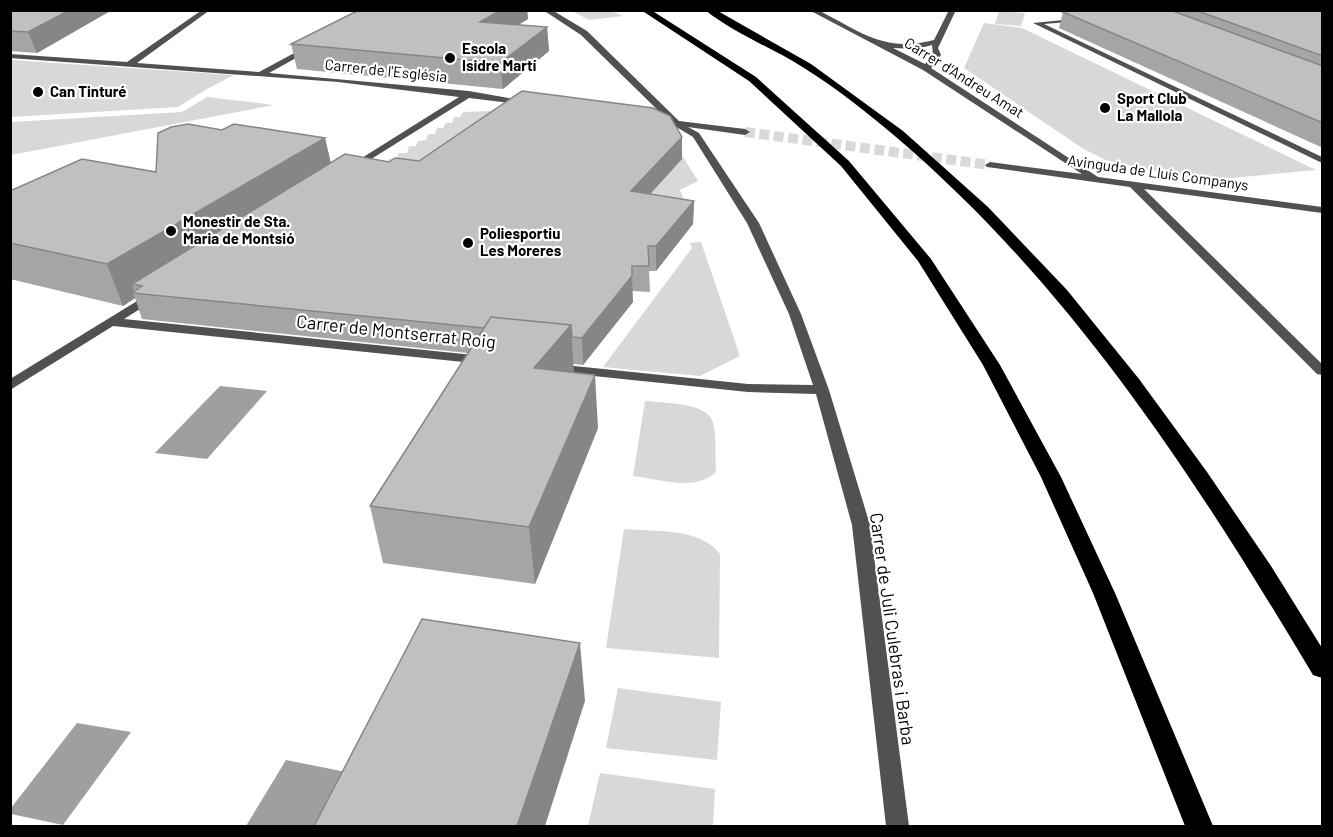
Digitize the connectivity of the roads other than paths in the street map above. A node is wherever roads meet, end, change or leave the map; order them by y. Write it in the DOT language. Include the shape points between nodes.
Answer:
graph roads {
  1 [pos="207,10"];
  2 [pos="279,10"];
  3 [pos="298,10"];
  4 [pos="546,10"];
  5 [pos="645,10"];
  6 [pos="709,10"];
  7 [pos="812,10"];
  8 [pos="953,10"];
  9 [pos="1094,17"];
  10 [pos="315,44"];
  11 [pos="935,45"];
  12 [pos="885,46"];
  13 [pos="10,56"];
  14 [pos="906,57"];
  15 [pos="130,64"];
  16 [pos="926,68"];
  17 [pos="262,74"];
  18 [pos="469,94"];
  19 [pos="542,104"];
  20 [pos="654,120"];
  21 [pos="676,123"];
  22 [pos="745,132"];
  23 [pos="1323,160"];
  24 [pos="990,165"];
  25 [pos="341,176"];
  26 [pos="1097,180"];
  27 [pos="1134,185"];
  28 [pos="1323,210"];
  29 [pos="170,284"];
  30 [pos="110,322"];
  31 [pos="502,362"];
  32 [pos="537,366"];
  33 [pos="1323,371"];
  34 [pos="10,386"];
  35 [pos="822,390"];
  36 [pos="1323,668"];
  37 [pos="898,826"];
  38 [pos="1199,826"];
  1 -- 15 [label="street"];
  2 -- 3 [label="street"];
  4 -- 21 [label="street, Carrer de Juli Culebras i Barba" via="584,33"];
  5 -- 38 [label="highway" via="685,31 774,97 811,129 897,222 1011,396 1082,540"];
  6 -- 36 [label="highway" via="843,89 887,123 995,221 1057,287 1133,383"];
  7 -- 12 [label="street, Carrer d'Andreu Amat"];
  8 -- 11 [label="street"];
  9 -- 23 [label="street" via="1036,23"];
  10 -- 17 [label="street"];
  11 -- 12 [label="street"];
  11 -- 14 [label="street"];
  11 -- 16 [label="street" via="937,55"];
  12 -- 14 [label="street, Carrer d'Andreu Amat"];
  13 -- 15 [label="street, Carrer de l'Església"];
  14 -- 16 [label="street, Carrer d'Andreu Amat"];
  15 -- 17 [label="street, Carrer de l'Església"];
  16 -- 26 [label="street, Carrer d'Andreu Amat"];
  17 -- 18 [label="street, Carrer de l'Església"];
  18 -- 19 [label="street"];
  18 -- 25 [label="street, Carrer de l'Església"];
  20 -- 21 [label="street"];
  21 -- 22 [label="street"];
  21 -- 35 [label="street, Carrer de Juli Culebras i Barba" via="696,135 753,224 795,314"];
  24 -- 26 [label="street, Avinguda de Lluís Companys"];
  26 -- 27 [label="street, Avinguda de Lluís Companys"];
  27 -- 28 [label="street, Avinguda de Lluís Companys"];
  27 -- 33 [label="street"];
  29 -- 30 [label="street"];
  30 -- 31 [label="street, Carrer de Montserrat Roig"];
  30 -- 34 [label="street"];
  32 -- 35 [label="street" via="748,388"];
  35 -- 37 [label="street, Carrer de Juli Culebras i Barba" via="861,525"];
}
